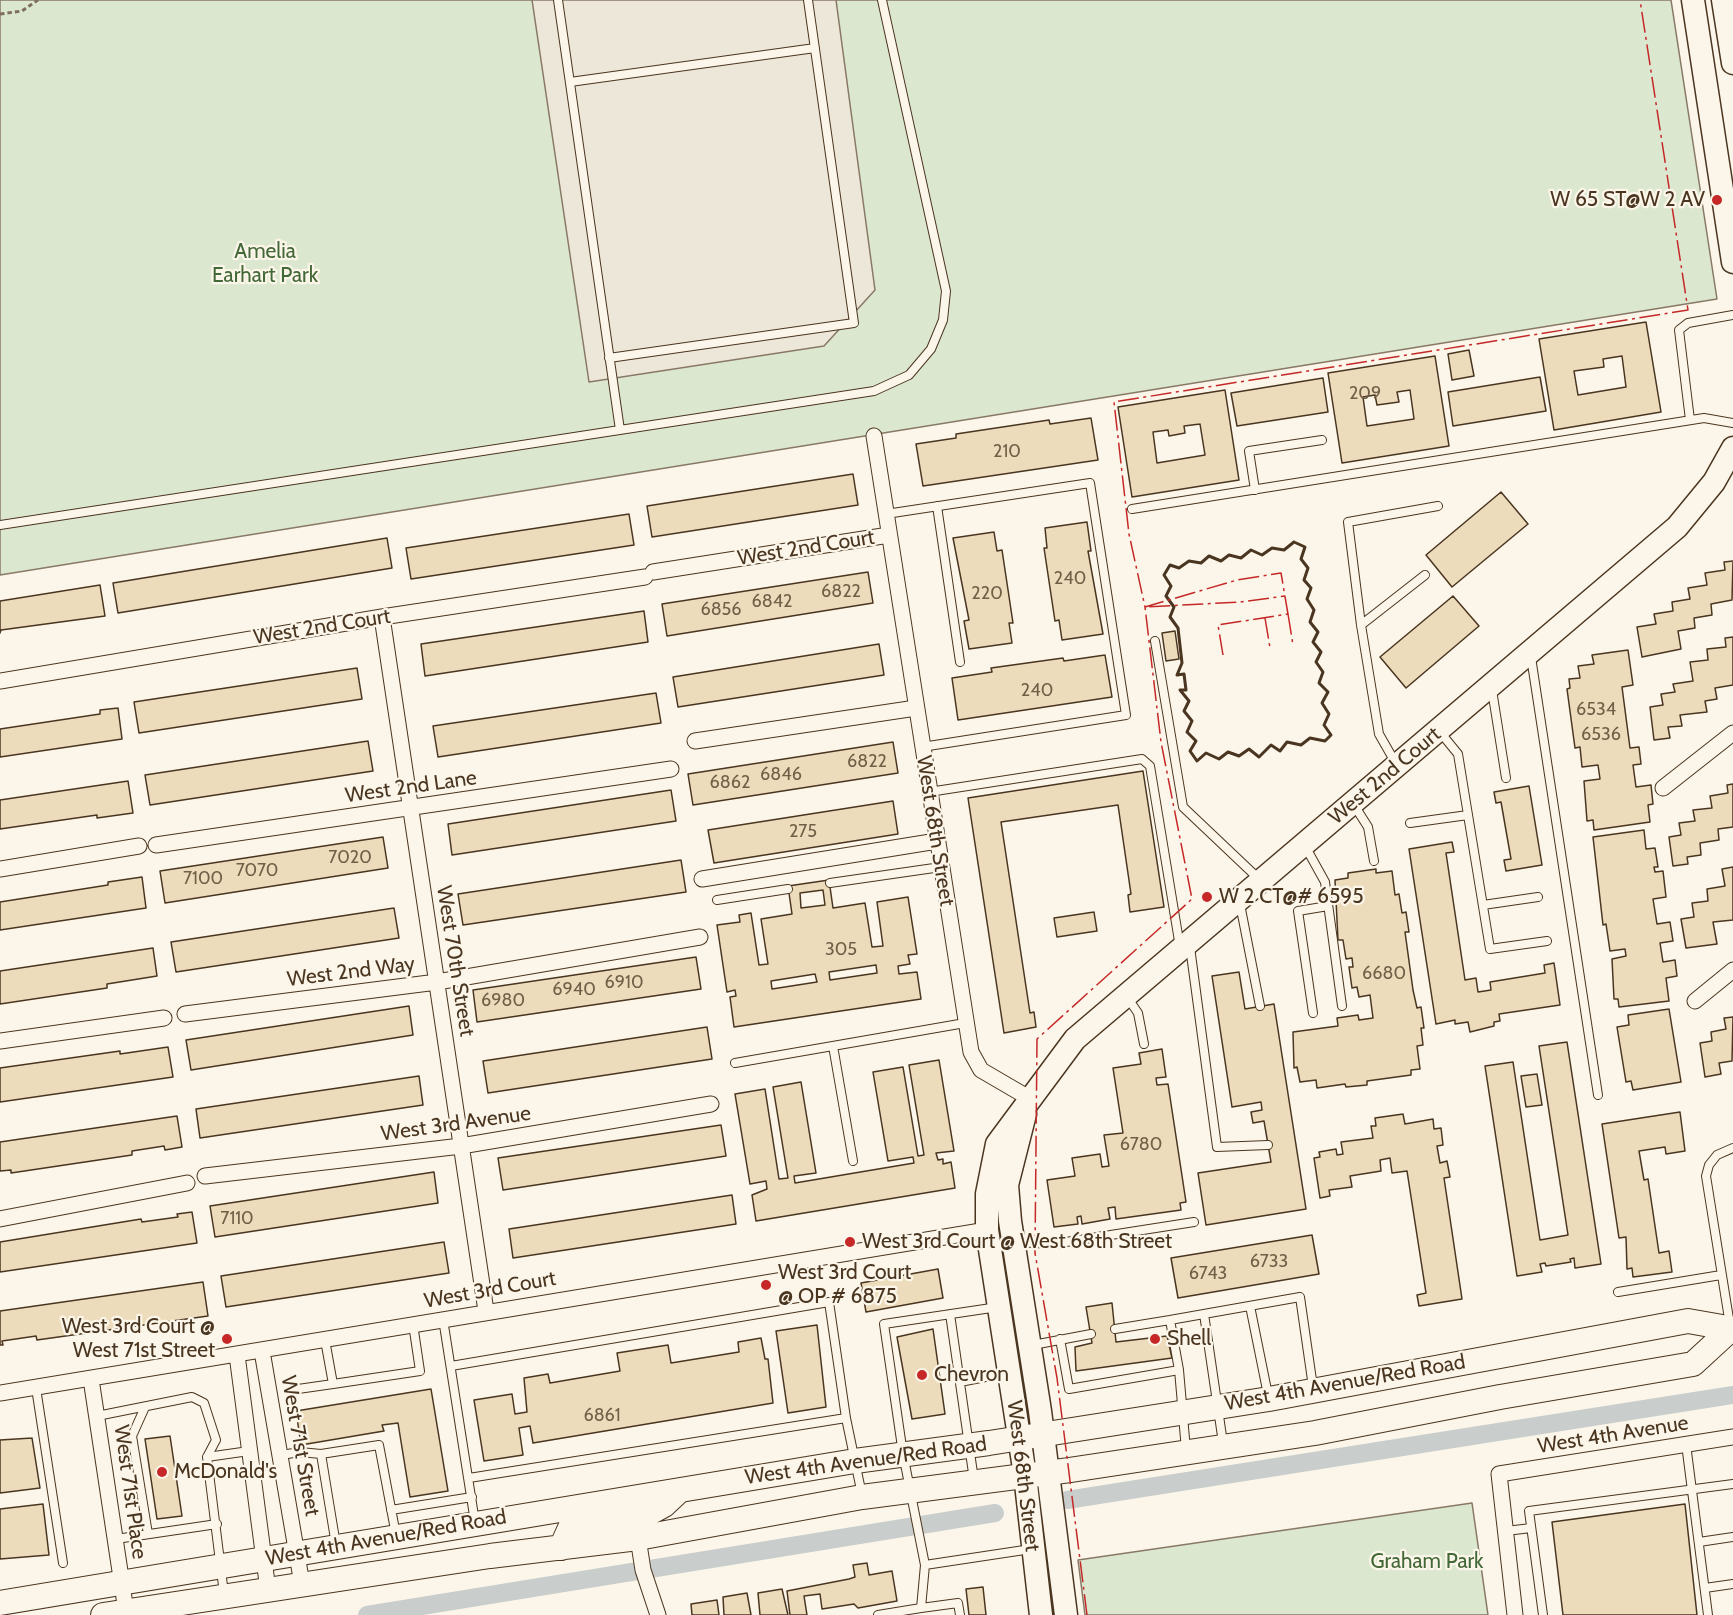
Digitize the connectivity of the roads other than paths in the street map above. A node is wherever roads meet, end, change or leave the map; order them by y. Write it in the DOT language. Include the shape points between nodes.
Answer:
graph roads {
  1 [pos="558,0"];
  2 [pos="808,0"];
  3 [pos="882,0"];
  4 [pos="1693,0"];
  5 [pos="1723,0"];
  6 [pos="814,48"];
  7 [pos="1733,63"];
  8 [pos="570,82"];
  9 [pos="1733,262"];
  10 [pos="1733,315"];
  11 [pos="609,358"];
  12 [pos="1690,420"];
  13 [pos="1733,423"];
  14 [pos="620,430"];
  15 [pos="874,436"];
  16 [pos="1322,441"];
  17 [pos="1733,448"];
  18 [pos="1724,480"];
  19 [pos="1255,490"];
  20 [pos="937,506"];
  21 [pos="1438,506"];
  22 [pos="1132,509"];
  23 [pos="886,514"];
  24 [pos="0,525"];
  25 [pos="889,535"];
  26 [pos="1425,575"];
  27 [pos="382,617"];
  28 [pos="1361,625"];
  29 [pos="1155,641"];
  30 [pos="1530,652"];
  31 [pos="960,662"];
  32 [pos="0,681"];
  33 [pos="1491,686"];
  34 [pos="916,708"];
  35 [pos="1439,730"];
  36 [pos="1733,733"];
  37 [pos="695,741"];
  38 [pos="922,747"];
  39 [pos="1397,766"];
  40 [pos="671,769"];
  41 [pos="1506,778"];
  42 [pos="1663,788"];
  43 [pos="929,792"];
  44 [pos="1353,804"];
  45 [pos="411,809"];
  46 [pos="1468,815"];
  47 [pos="1410,823"];
  48 [pos="937,841"];
  49 [pos="156,845"];
  50 [pos="1304,845"];
  51 [pos="139,846"];
  52 [pos="1374,861"];
  53 [pos="941,867"];
  54 [pos="0,869"];
  55 [pos="702,879"];
  56 [pos="1261,881"];
  57 [pos="830,883"];
  58 [pos="788,889"];
  59 [pos="1538,897"];
  60 [pos="717,900"];
  61 [pos="1240,900"];
  62 [pos="1483,905"];
  63 [pos="1328,906"];
  64 [pos="700,938"];
  65 [pos="1547,941"];
  66 [pos="1185,946"];
  67 [pos="1733,970"];
  68 [pos="437,982"];
  69 [pos="1126,996"];
  70 [pos="1695,1001"];
  71 [pos="1260,1006"];
  72 [pos="1341,1006"];
  73 [pos="1313,1013"];
  74 [pos="185,1014"];
  75 [pos="164,1018"];
  76 [pos="965,1023"];
  77 [pos="0,1041"];
  78 [pos="1144,1044"];
  79 [pos="833,1046"];
  80 [pos="735,1063"];
  81 [pos="1598,1095"];
  82 [pos="1029,1098"];
  83 [pos="711,1104"];
  84 [pos="1268,1145"];
  85 [pos="461,1146"];
  86 [pos="1733,1148"];
  87 [pos="853,1161"];
  88 [pos="205,1176"];
  89 [pos="187,1183"];
  90 [pos="0,1218"];
  91 [pos="1194,1222"];
  92 [pos="987,1230"];
  93 [pos="1014,1242"];
  94 [pos="1721,1275"];
  95 [pos="1618,1292"];
  96 [pos="1000,1306"];
  97 [pos="1250,1306"];
  98 [pos="486,1311"];
  99 [pos="950,1314"];
  100 [pos="1204,1314"];
  101 [pos="443,1319"];
  102 [pos="1170,1320"];
  103 [pos="413,1324"];
  104 [pos="1115,1329"];
  105 [pos="1732,1329"];
  106 [pos="1090,1334"];
  107 [pos="1060,1339"];
  108 [pos="325,1340"];
  109 [pos="1030,1346"];
  110 [pos="262,1351"];
  111 [pos="237,1355"];
  112 [pos="451,1366"];
  113 [pos="1179,1370"];
  114 [pos="1009,1373"];
  115 [pos="92,1380"];
  116 [pos="960,1382"];
  117 [pos="333,1384"];
  118 [pos="36,1388"];
  119 [pos="298,1389"];
  120 [pos="1314,1391"];
  121 [pos="0,1393"];
  122 [pos="1269,1399"];
  123 [pos="145,1407"];
  124 [pos="1217,1407"];
  125 [pos="1183,1413"];
  126 [pos="97,1416"];
  127 [pos="846,1418"];
  128 [pos="1030,1437"];
  129 [pos="1733,1437"];
  130 [pos="1686,1444"];
  131 [pos="1223,1445"];
  132 [pos="969,1446"];
  133 [pos="249,1451"];
  134 [pos="1186,1451"];
  135 [pos="321,1454"];
  136 [pos="903,1454"];
  137 [pos="280,1455"];
  138 [pos="207,1457"];
  139 [pos="855,1461"];
  140 [pos="1036,1474"];
  141 [pos="470,1478"];
  142 [pos="974,1482"];
  143 [pos="1733,1484"];
  144 [pos="681,1489"];
  145 [pos="1692,1489"];
  146 [pos="909,1491"];
  147 [pos="472,1497"];
  148 [pos="862,1497"];
  149 [pos="391,1510"];
  150 [pos="476,1523"];
  151 [pos="217,1524"];
  152 [pos="1532,1528"];
  153 [pos="1506,1531"];
  154 [pos="148,1534"];
  155 [pos="396,1537"];
  156 [pos="1733,1537"];
  157 [pos="638,1538"];
  158 [pos="116,1539"];
  159 [pos="1699,1542"];
  160 [pos="336,1548"];
  161 [pos="561,1548"];
  162 [pos="1033,1549"];
  163 [pos="298,1554"];
  164 [pos="264,1559"];
  165 [pos="63,1563"];
  166 [pos="925,1565"];
  167 [pos="221,1566"];
  168 [pos="122,1583"];
  169 [pos="302,1584"];
  170 [pos="1733,1584"];
  171 [pos="1705,1588"];
  172 [pos="268,1590"];
  173 [pos="225,1595"];
  174 [pos="0,1603"];
  175 [pos="921,1608"];
  176 [pos="114,1613"];
  177 [pos="658,1615"];
  178 [pos="878,1615"];
  179 [pos="960,1615"];
  180 [pos="1041,1615"];
  181 [pos="1066,1615"];
  182 [pos="1515,1615"];
  183 [pos="1543,1615"];
  184 [pos="1708,1615"];
  1 -- 8 [label="lane"];
  2 -- 6 [label="lane"];
  3 -- 14 [label="lane" via="946,291 943,320 931,349 909,375 874,391"];
  4 -- 9 [label="main road"];
  5 -- 7 [label="main road"];
  6 -- 8 [label="lane"];
  6 -- 11 [label="lane" via="854,322"];
  8 -- 11 [label="lane"];
  10 -- 12 [label="lane" via="1682,325 1678,330"];
  11 -- 14 [label="lane"];
  12 -- 13 [label="lane"];
  12 -- 19 [label="lane"];
  14 -- 24 [label="lane"];
  15 -- 23 [label="street, West 68th Street"];
  16 -- 19 [label="lane" via="1249,450"];
  17 -- 18 [label="main road, West 2nd Court"];
  18 -- 30 [label="main road, West 2nd Court" via="1677,527"];
  19 -- 22 [label="lane"];
  20 -- 23 [label="lane"];
  20 -- 31 [label="lane"];
  20 -- 38 [label="lane" via="1090,483 1126,716"];
  21 -- 28 [label="lane" via="1347,522"];
  23 -- 25 [label="street, West 68th Street"];
  25 -- 27 [label="street, West 2nd Court"];
  25 -- 34 [label="street, West 68th Street"];
  26 -- 28 [label="lane"];
  27 -- 32 [label="street, West 2nd Court"];
  27 -- 45 [label="street, West 70th Street"];
  28 -- 39 [label="lane" via="1379,734"];
  29 -- 56 [label="lane" via="1183,807"];
  30 -- 33 [label="main road, West 2nd Court"];
  30 -- 81 [label="lane"];
  33 -- 35 [label="main road, West 2nd Court"];
  33 -- 41 [label="lane"];
  34 -- 37 [label="street"];
  34 -- 38 [label="street, West 68th Street"];
  35 -- 39 [label="main road, West 2nd Court"];
  35 -- 46 [label="lane" via="1458,754"];
  36 -- 42 [label="street"];
  38 -- 43 [label="street, West 68th Street"];
  39 -- 44 [label="main road, West 2nd Court"];
  40 -- 45 [label="street, West 2nd Lane"];
  43 -- 48 [label="street, West 68th Street"];
  43 -- 66 [label="lane" via="1142,759 1150,766"];
  44 -- 50 [label="main road, West 2nd Court"];
  44 -- 52 [label="lane" via="1368,827"];
  45 -- 49 [label="street, West 2nd Lane"];
  45 -- 68 [label="street, West 70th Street"];
  46 -- 47 [label="lane"];
  46 -- 62 [label="lane"];
  48 -- 53 [label="street, West 68th Street"];
  48 -- 55 [label="street"];
  50 -- 56 [label="main road, West 2nd Court"];
  50 -- 63 [label="lane" via="1325,882"];
  51 -- 54 [label="street"];
  53 -- 57 [label="lane"];
  53 -- 76 [label="street, West 68th Street"];
  56 -- 61 [label="main road, West 2nd Court"];
  58 -- 60 [label="lane"];
  59 -- 62 [label="lane"];
  61 -- 66 [label="main road, West 2nd Court"];
  61 -- 71 [label="lane"];
  62 -- 65 [label="lane" via="1490,949"];
  63 -- 72 [label="lane"];
  63 -- 73 [label="lane" via="1298,911"];
  64 -- 68 [label="street, West 2nd Way"];
  66 -- 69 [label="main road, West 2nd Court"];
  66 -- 84 [label="lane" via="1217,1147"];
  67 -- 70 [label="street"];
  68 -- 74 [label="street, West 2nd Way"];
  68 -- 85 [label="street, West 70th Street"];
  69 -- 78 [label="lane" via="1138,1013"];
  69 -- 82 [label="main road, West 2nd Court" via="1076,1039"];
  75 -- 77 [label="street"];
  76 -- 79 [label="lane"];
  76 -- 82 [label="street, West 68th Street" via="970,1052 981,1070"];
  79 -- 80 [label="lane"];
  79 -- 87 [label="lane"];
  82 -- 92 [label="main road, West 68th Street" via="997,1144 987,1194"];
  82 -- 93 [label="main road, West 68th Street" via="1007,1185"];
  83 -- 85 [label="street, West 3rd Avenue"];
  85 -- 88 [label="street, West 3rd Avenue"];
  85 -- 98 [label="street, West 70th Street"];
  86 -- 94 [label="lane" via="1717,1155 1707,1176"];
  89 -- 90 [label="street"];
  91 -- 93 [label="lane" via="1053,1244"];
  92 -- 96 [label="main road, West 68th Street"];
  92 -- 98 [label="street, West 3rd Court"];
  93 -- 109 [label="main road, West 68th Street"];
  94 -- 95 [label="lane"];
  94 -- 105 [label="lane"];
  96 -- 99 [label="lane"];
  96 -- 114 [label="main road, West 68th Street"];
  97 -- 100 [label="lane"];
  97 -- 120 [label="lane" via="1300,1297"];
  97 -- 122 [label="lane"];
  98 -- 101 [label="street, West 3rd Court"];
  99 -- 116 [label="lane"];
  99 -- 136 [label="lane" via="884,1324"];
  100 -- 102 [label="lane"];
  100 -- 124 [label="lane"];
  101 -- 103 [label="street, West 3rd Court"];
  101 -- 112 [label="lane"];
  102 -- 104 [label="lane"];
  102 -- 113 [label="lane"];
  103 -- 108 [label="street, West 3rd Court"];
  103 -- 117 [label="lane" via="420,1371"];
  105 -- 120 [label="main road, West 4th Avenue/Red Road" via="1688,1321"];
  105 -- 131 [label="main road, West 4th Avenue/Red Road" via="1693,1364 1315,1433"];
  106 -- 107 [label="lane"];
  107 -- 109 [label="lane"];
  107 -- 113 [label="lane" via="1069,1389"];
  108 -- 110 [label="street, West 3rd Court"];
  108 -- 117 [label="lane"];
  109 -- 128 [label="main road, West 68th Street"];
  110 -- 111 [label="street, West 3rd Court"];
  110 -- 137 [label="street, West 71st Street"];
  111 -- 115 [label="street, West 3rd Court"];
  111 -- 133 [label="street"];
  112 -- 127 [label="lane" via="829,1302"];
  112 -- 141 [label="lane"];
  113 -- 125 [label="lane"];
  114 -- 116 [label="lane"];
  114 -- 128 [label="main road, West 68th Street"];
  115 -- 118 [label="street, West 3rd Court"];
  115 -- 126 [label="street, West 71st Place"];
  116 -- 132 [label="lane"];
  117 -- 119 [label="lane"];
  118 -- 121 [label="street, West 3rd Court"];
  118 -- 165 [label="lane"];
  120 -- 122 [label="main road, West 4th Avenue/Red Road"];
  122 -- 124 [label="main road, West 4th Avenue/Red Road"];
  123 -- 126 [label="lane"];
  123 -- 138 [label="lane" via="200,1398 216,1440"];
  123 -- 154 [label="lane" via="132,1436"];
  124 -- 125 [label="main road, West 4th Avenue/Red Road"];
  124 -- 131 [label="lane"];
  125 -- 128 [label="main road, West 4th Avenue/Red Road"];
  125 -- 134 [label="lane"];
  126 -- 158 [label="street, West 71st Place"];
  127 -- 139 [label="lane"];
  127 -- 141 [label="lane"];
  128 -- 132 [label="main road, West 4th Avenue/Red Road"];
  128 -- 140 [label="main road, West 68th Street"];
  129 -- 130 [label="street, West 4th Avenue"];
  130 -- 145 [label="lane"];
  130 -- 153 [label="street, West 4th Avenue" via="1499,1474"];
  131 -- 134 [label="main road, West 4th Avenue/Red Road"];
  132 -- 136 [label="main road, West 4th Avenue/Red Road"];
  132 -- 142 [label="lane"];
  133 -- 138 [label="lane"];
  133 -- 164 [label="street"];
  134 -- 140 [label="main road, West 4th Avenue/Red Road"];
  135 -- 137 [label="lane"];
  135 -- 149 [label="lane" via="379,1445"];
  135 -- 160 [label="lane"];
  136 -- 139 [label="main road, West 4th Avenue/Red Road"];
  136 -- 146 [label="lane"];
  137 -- 163 [label="street, West 71st Street"];
  138 -- 151 [label="lane"];
  139 -- 144 [label="main road, West 4th Avenue/Red Road"];
  139 -- 148 [label="lane"];
  140 -- 142 [label="main road, West 4th Avenue/Red Road"];
  140 -- 162 [label="main road, West 68th Street"];
  140 -- 181 [label="main road, West 68th Street"];
  141 -- 147 [label="lane"];
  142 -- 146 [label="main road, West 4th Avenue/Red Road"];
  143 -- 145 [label="lane"];
  144 -- 150 [label="main road, West 4th Avenue/Red Road"];
  144 -- 161 [label="main road" via="653,1511 570,1528"];
  145 -- 152 [label="lane" via="1529,1511"];
  145 -- 159 [label="lane"];
  146 -- 148 [label="main road, West 4th Avenue/Red Road"];
  146 -- 166 [label="lane"];
  147 -- 149 [label="lane"];
  147 -- 150 [label="lane"];
  148 -- 157 [label="main road, West 4th Avenue/Red Road"];
  149 -- 155 [label="lane"];
  150 -- 155 [label="main road, West 4th Avenue/Red Road"];
  151 -- 154 [label="lane"];
  151 -- 167 [label="lane"];
  152 -- 153 [label="lane"];
  152 -- 183 [label="lane"];
  153 -- 182 [label="street"];
  154 -- 158 [label="lane"];
  155 -- 160 [label="main road, West 4th Avenue/Red Road"];
  156 -- 159 [label="lane"];
  157 -- 161 [label="main road, West 4th Avenue/Red Road"];
  157 -- 177 [label="street" via="643,1570"];
  158 -- 168 [label="street, West 71st Place"];
  159 -- 171 [label="lane"];
  160 -- 163 [label="main road, West 4th Avenue/Red Road"];
  161 -- 169 [label="main road, West 4th Avenue/Red Road"];
  162 -- 166 [label="lane"];
  162 -- 180 [label="main road, West 68th Street"];
  163 -- 164 [label="main road, West 4th Avenue/Red Road"];
  163 -- 169 [label="street, West 71st Street"];
  164 -- 167 [label="main road, West 4th Avenue/Red Road"];
  164 -- 172 [label="street"];
  166 -- 175 [label="lane"];
  167 -- 168 [label="main road, West 4th Avenue/Red Road"];
  167 -- 173 [label="lane"];
  168 -- 174 [label="main road, West 4th Avenue/Red Road"];
  168 -- 176 [label="street, West 71st Place"];
  169 -- 172 [label="main road, West 4th Avenue/Red Road"];
  170 -- 171 [label="lane"];
  171 -- 184 [label="lane"];
  172 -- 173 [label="main road, West 4th Avenue/Red Road"];
  173 -- 176 [label="main road, West 4th Avenue/Red Road"];
  175 -- 178 [label="lane"];
  175 -- 179 [label="lane" via="958,1603"];
}
